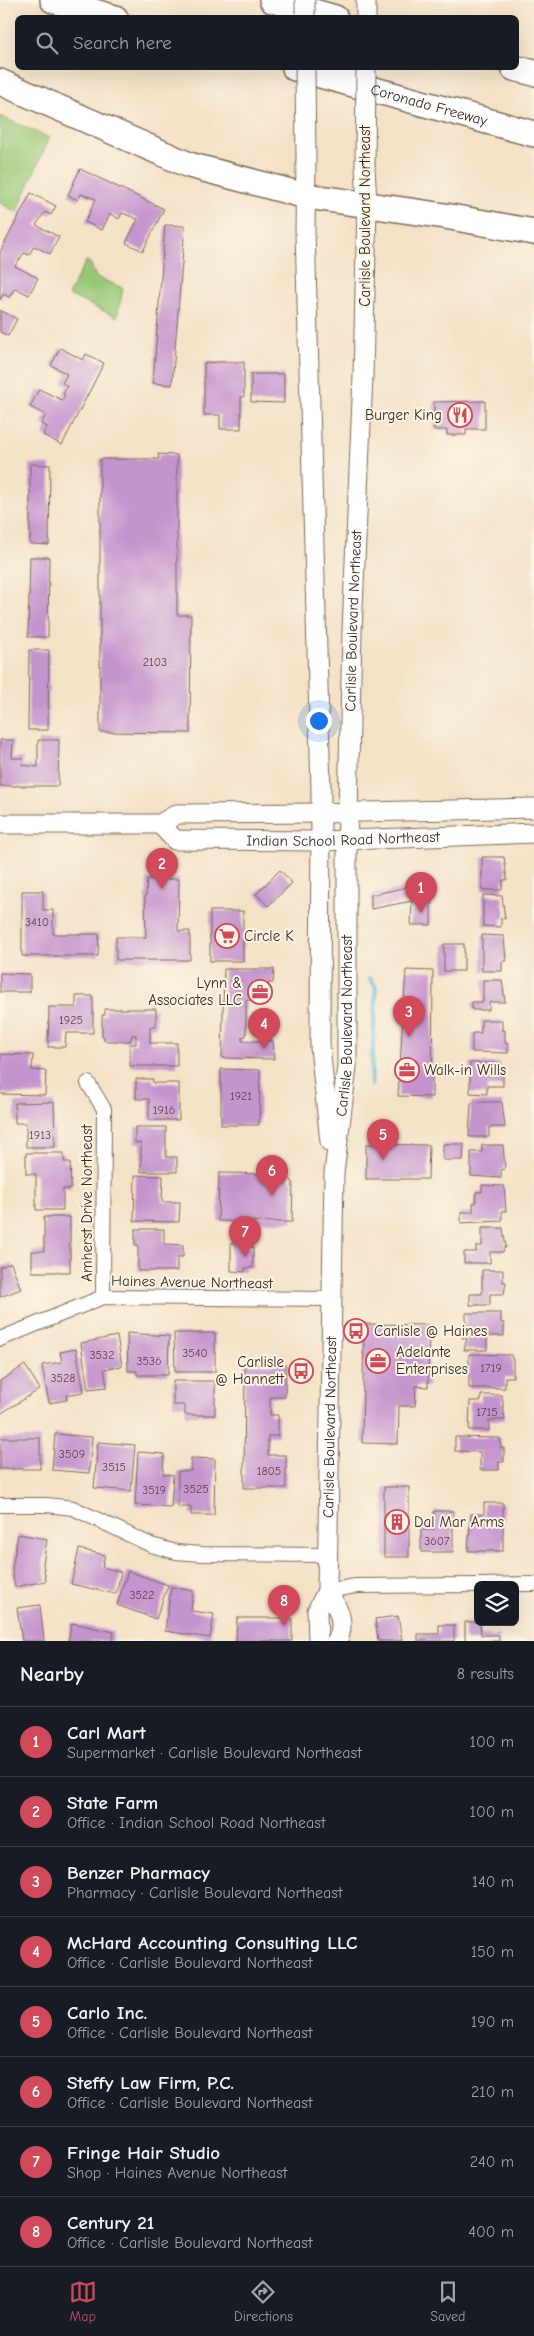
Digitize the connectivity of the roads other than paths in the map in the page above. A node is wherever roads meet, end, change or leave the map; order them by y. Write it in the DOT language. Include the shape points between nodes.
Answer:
graph roads {
  1 [pos="53,0"];
  2 [pos="272,0"];
  3 [pos="305,0"];
  4 [pos="366,0"];
  5 [pos="106,15"];
  6 [pos="305,15"];
  7 [pos="324,15"];
  8 [pos="366,15"];
  9 [pos="519,69"];
  10 [pos="302,70"];
  11 [pos="305,70"];
  12 [pos="366,70"];
  13 [pos="534,73"];
  14 [pos="0,82"];
  15 [pos="534,134"];
  16 [pos="306,196"];
  17 [pos="367,204"];
  18 [pos="534,232"];
  19 [pos="534,808"];
  20 [pos="348,812"];
  21 [pos="321,813"];
  22 [pos="0,824"];
  23 [pos="160,824"];
  24 [pos="534,833"];
  25 [pos="347,840"];
  26 [pos="321,841"];
  27 [pos="88,1082"];
  28 [pos="334,1173"];
  29 [pos="104,1297"];
  30 [pos="332,1299"];
  31 [pos="0,1339"];
  32 [pos="0,1505"];
  33 [pos="326,1554"];
  34 [pos="519,1584"];
  35 [pos="534,1584"];
  36 [pos="474,1585"];
  37 [pos="327,1590"];
  38 [pos="318,1641"];
  39 [pos="337,1641"];
  1 -- 5 [label="highway"];
  2 -- 7 [label="highway"];
  3 -- 6 [label="main road, bridge"];
  4 -- 8 [label="main road"];
  9 -- 13 [label="highway"];
  10 -- 15 [label="highway, Coronado Freeway"];
  11 -- 16 [label="main road, Carlisle Boulevard Northeast, bridge"];
  12 -- 17 [label="main road, Carlisle Boulevard Northeast, bridge"];
  14 -- 16 [label="highway" via="189,165"];
  16 -- 17 [label="highway"];
  16 -- 21 [label="main road, Carlisle Boulevard Northeast"];
  17 -- 18 [label="highway"];
  17 -- 20 [label="main road, Carlisle Boulevard Northeast"];
  19 -- 20 [label="main road, Indian School Road Northeast"];
  20 -- 21 [label="main road, Indian School Road Northeast"];
  20 -- 25 [label="main road, Carlisle Boulevard Northeast"];
  21 -- 23 [label="main road, Indian School Road Northeast" via="177,814"];
  21 -- 26 [label="main road, Carlisle Boulevard Northeast"];
  22 -- 23 [label="main road, Indian School Road Northeast"];
  23 -- 26 [label="main road, Indian School Road Northeast" via="175,840"];
  24 -- 25 [label="main road, Indian School Road Northeast"];
  25 -- 26 [label="main road, Indian School Road Northeast"];
  25 -- 28 [label="main road, Carlisle Boulevard Northeast" via="347,1067"];
  26 -- 28 [label="main road, Carlisle Boulevard Northeast" via="320,1047"];
  27 -- 29 [label="street, Amherst Drive Northeast" via="104,1109"];
  28 -- 30 [label="main road, Carlisle Boulevard Northeast"];
  29 -- 30 [label="street, Haines Avenue Northeast"];
  29 -- 31 [label="street, Haines Avenue Northeast"];
  30 -- 33 [label="main road, Carlisle Boulevard Northeast"];
  32 -- 33 [label="street" via="73,1508 151,1545 176,1552"];
  33 -- 37 [label="main road, Carlisle Boulevard Northeast"];
  34 -- 35 [label="street"];
  36 -- 37 [label="street" via="356,1586"];
  37 -- 38 [label="main road, Carlisle Boulevard Northeast" via="317,1611"];
  37 -- 39 [label="main road, Carlisle Boulevard Northeast" via="340,1612"];
}
